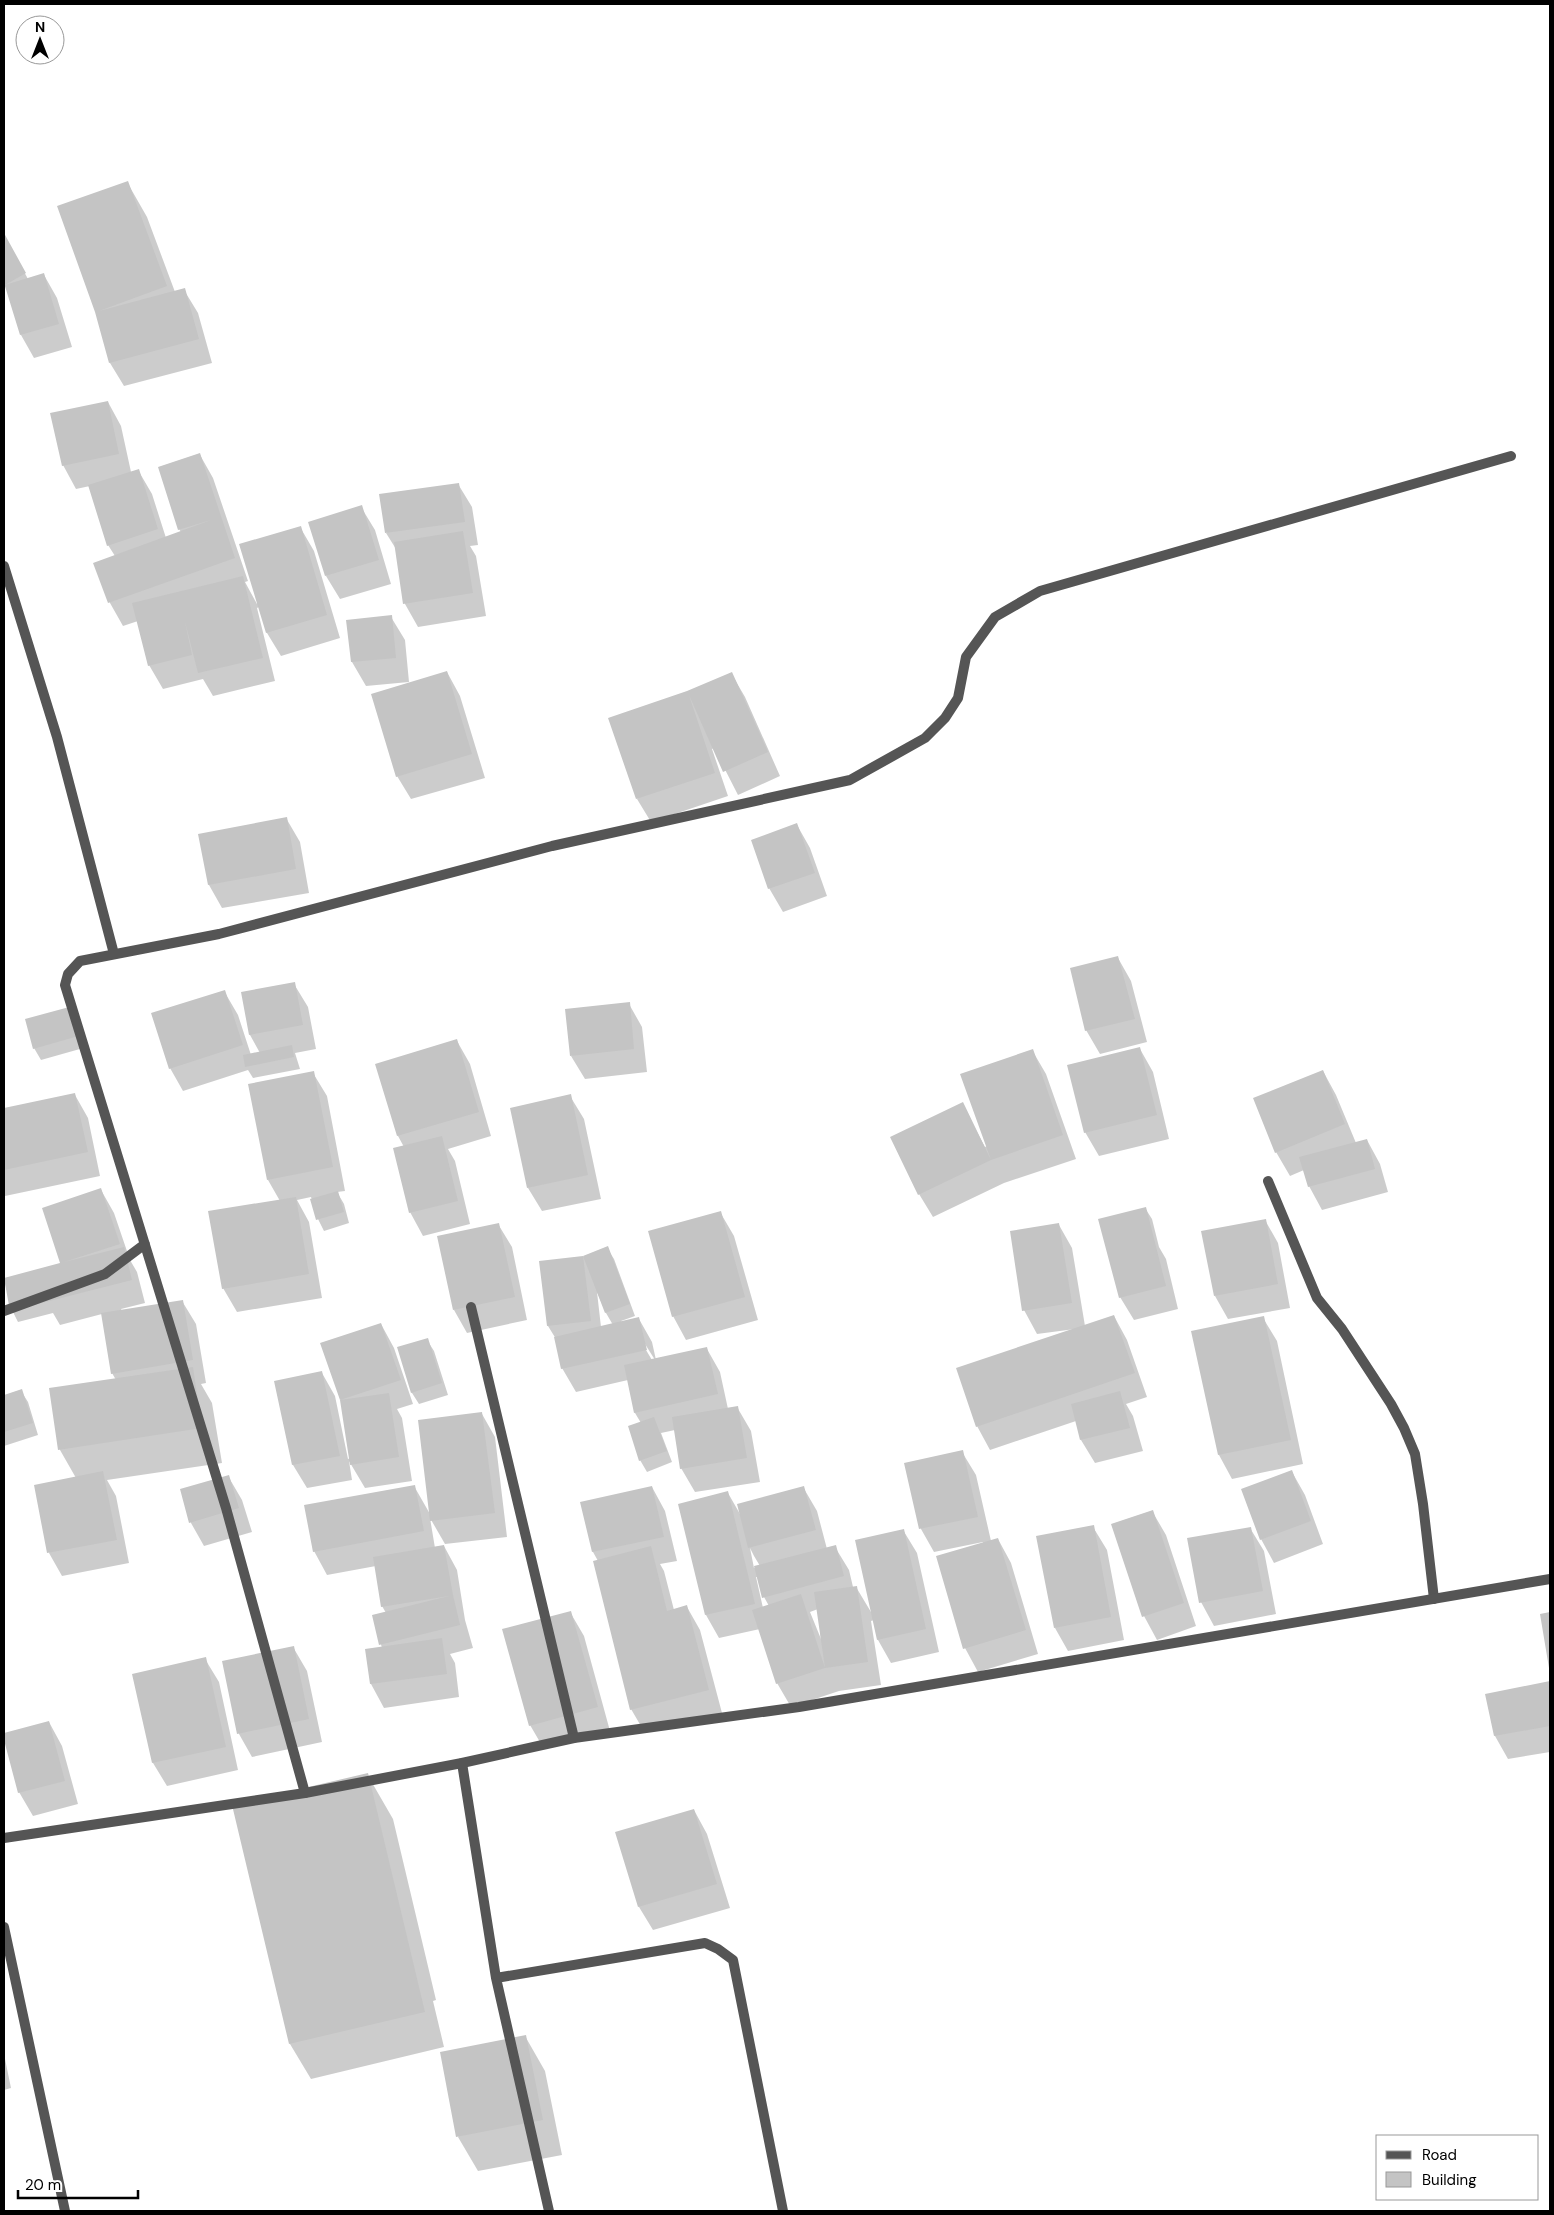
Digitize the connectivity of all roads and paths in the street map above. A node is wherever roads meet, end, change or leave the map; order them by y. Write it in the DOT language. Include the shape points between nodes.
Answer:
graph roads {
  1 [pos="1511,456"];
  2 [pos="4,566"];
  3 [pos="114,954"];
  4 [pos="1268,1181"];
  5 [pos="145,1244"];
  6 [pos="471,1308"];
  7 [pos="4,1310"];
  8 [pos="1550,1579"];
  9 [pos="1434,1599"];
  10 [pos="574,1738"];
  11 [pos="462,1763"];
  12 [pos="306,1793"];
  13 [pos="4,1838"];
  14 [pos="4,1927"];
  15 [pos="496,1978"];
  16 [pos="65,2211"];
  17 [pos="549,2211"];
  18 [pos="783,2211"];
  1 -- 3 [label="street" via="1040,591 995,617 966,657 958,698 938,725 924,738 850,780 552,846 219,934"];
  2 -- 3 [label="street" via="57,737"];
  3 -- 5 [label="street" via="80,961 68,974 65,985"];
  4 -- 9 [label="street" via="1317,1298 1342,1329 1391,1404 1415,1454"];
  5 -- 7 [label="street" via="105,1274"];
  5 -- 12 [label="street" via="226,1508"];
  6 -- 10 [label="street"];
  8 -- 9 [label="street"];
  9 -- 10 [label="street" via="799,1707"];
  10 -- 11 [label="street"];
  11 -- 12 [label="street"];
  11 -- 15 [label="street"];
  12 -- 13 [label="street"];
  14 -- 16 [label="street"];
  15 -- 17 [label="street"];
  15 -- 18 [label="street" via="705,1943 733,1960"];
}
